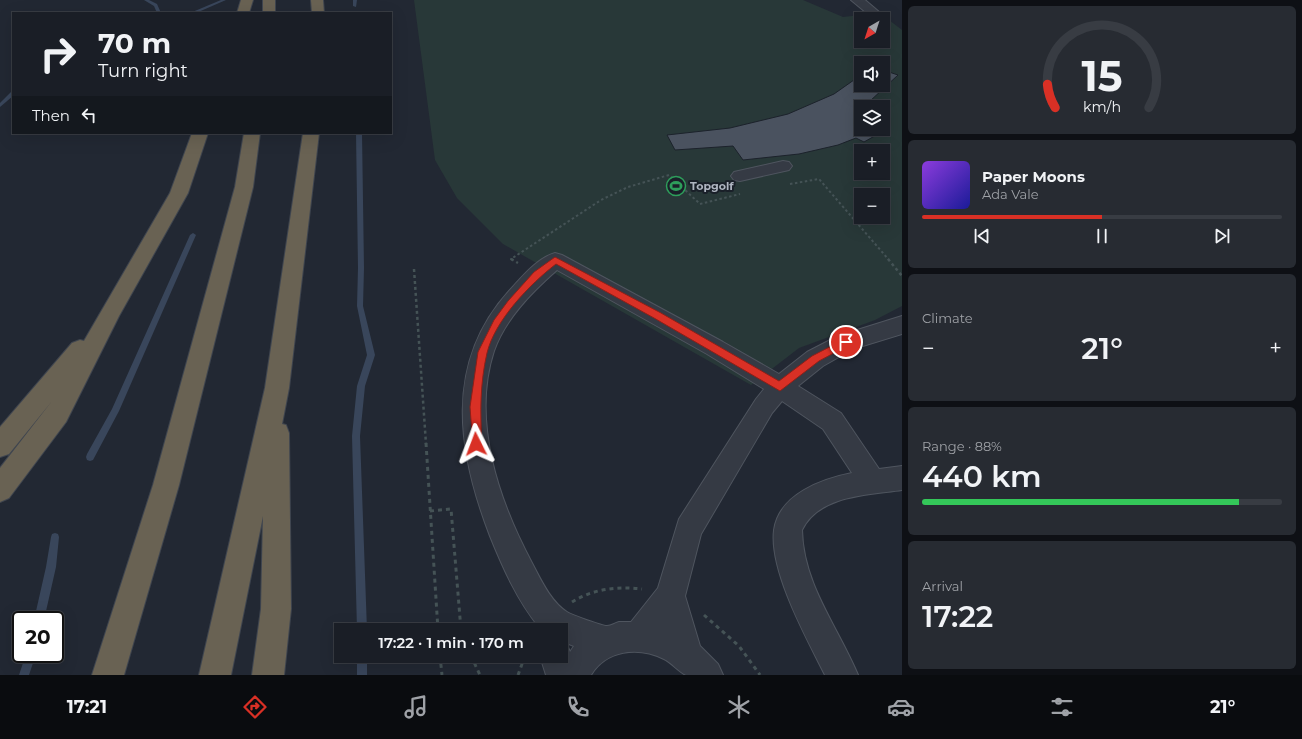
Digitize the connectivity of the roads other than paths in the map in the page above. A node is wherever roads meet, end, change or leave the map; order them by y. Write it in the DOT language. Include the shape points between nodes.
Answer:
graph roads {
  1 [pos="247,0"];
  2 [pos="269,0"];
  3 [pos="317,0"];
  4 [pos="856,0"];
  5 [pos="243,12"];
  6 [pos="269,12"];
  7 [pos="318,12"];
  8 [pos="872,12"];
  9 [pos="200,134"];
  10 [pos="252,134"];
  11 [pos="311,134"];
  12 [pos="783,166"];
  13 [pos="740,176"];
  14 [pos="110,313"];
  15 [pos="902,325"];
  16 [pos="780,387"];
  17 [pos="277,388"];
  18 [pos="0,446"];
  19 [pos="902,478"];
  20 [pos="873,482"];
  21 [pos="0,489"];
  22 [pos="670,596"];
  23 [pos="553,623"];
  24 [pos="568,630"];
  25 [pos="639,636"];
  26 [pos="606,641"];
  27 [pos="558,663"];
  28 [pos="697,665"];
  29 [pos="108,675"];
  30 [pos="215,675"];
  31 [pos="268,675"];
  32 [pos="562,675"];
  33 [pos="573,675"];
  34 [pos="842,675"];
  1 -- 5 [label="highway"];
  2 -- 6 [label="highway"];
  3 -- 7 [label="highway"];
  4 -- 8 [label="lane"];
  9 -- 14 [label="highway" via="179,193"];
  10 -- 29 [label="highway" via="244,187 220,285 166,485"];
  11 -- 17 [label="highway"];
  12 -- 13 [label="lane"];
  14 -- 18 [label="highway"];
  14 -- 21 [label="highway" via="57,414"];
  15 -- 16 [label="lane" via="846,342 815,359"];
  16 -- 20 [label="lane" via="832,421"];
  16 -- 22 [label="lane" via="764,406 689,529"];
  16 -- 23 [label="lane" via="555,260 537,274 497,322 483,352 477,380 476,444 482,474 511,552 533,594"];
  17 -- 30 [label="highway"];
  17 -- 31 [label="highway" via="276,609"];
  19 -- 20 [label="lane"];
  20 -- 34 [label="lane" via="827,491 801,508 788,528 788,552 797,581"];
  22 -- 25 [label="lane"];
  22 -- 28 [label="lane"];
  24 -- 26 [label="lane"];
  25 -- 26 [label="lane"];
  25 -- 28 [label="lane" via="667,644"];
  26 -- 33 [label="lane" via="589,652"];
  27 -- 32 [label="lane"];
}
